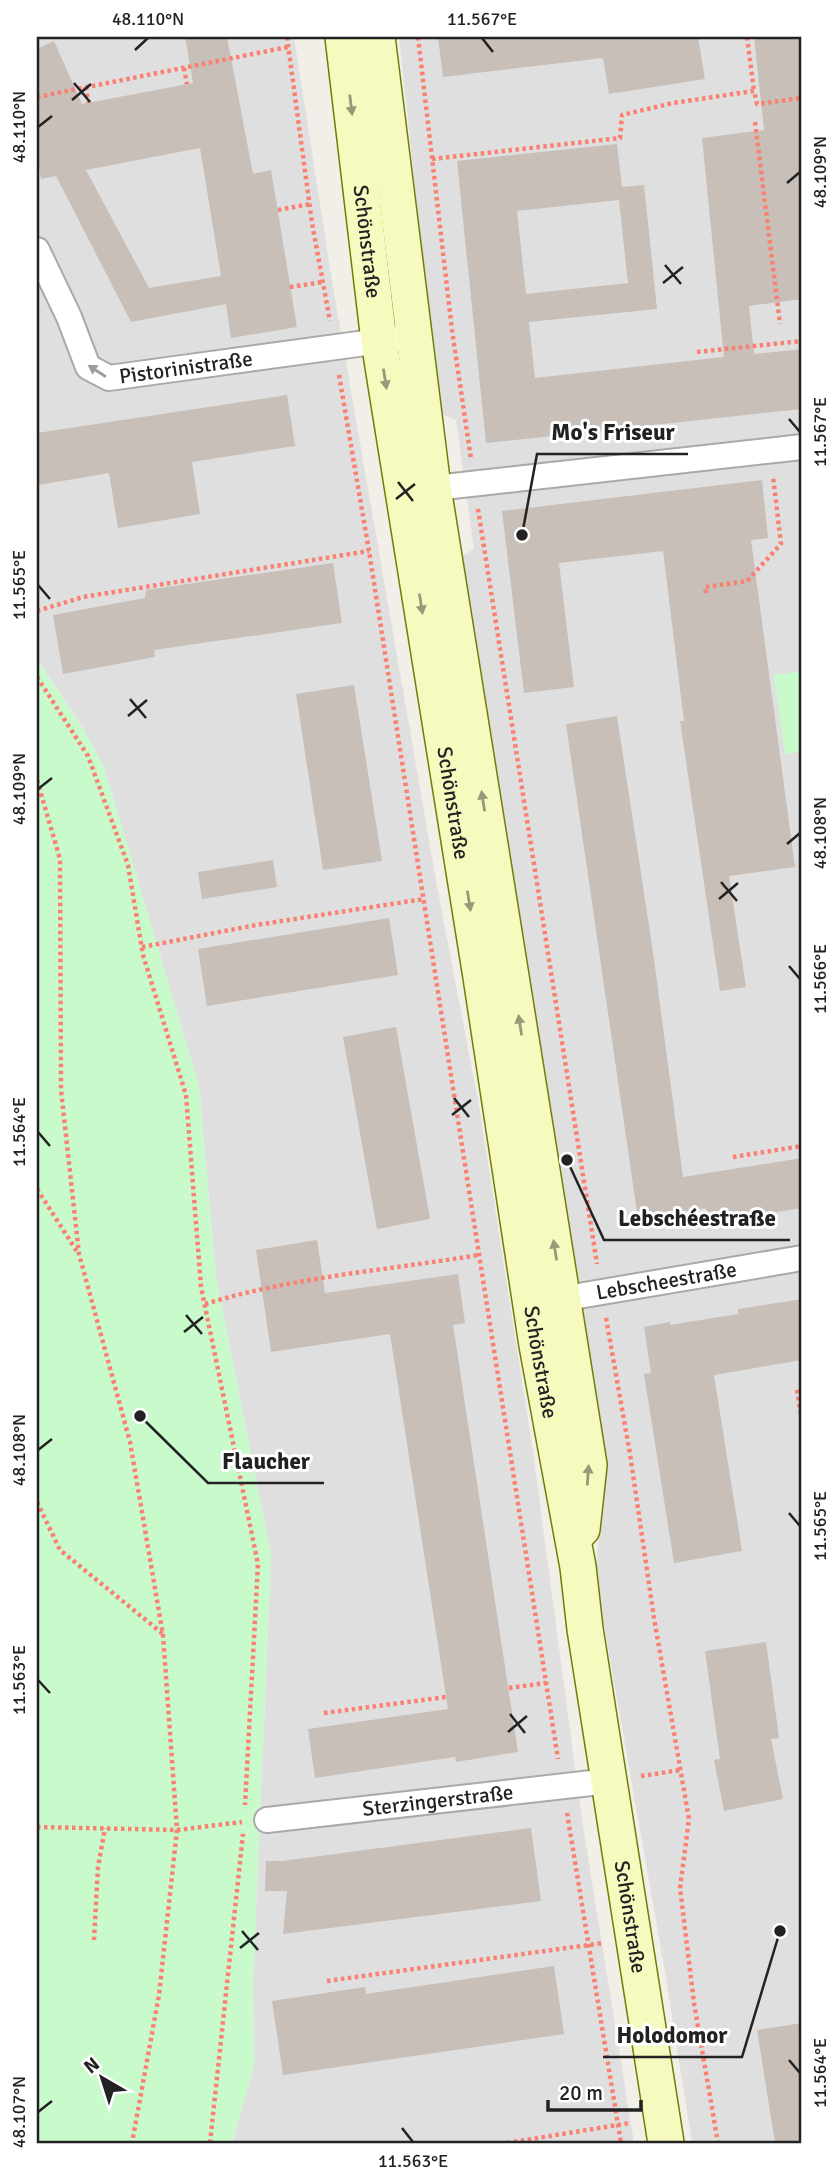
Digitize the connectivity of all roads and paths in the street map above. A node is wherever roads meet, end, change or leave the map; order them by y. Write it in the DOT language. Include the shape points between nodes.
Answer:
graph roads {
  1 [pos="287,37"];
  2 [pos="343,37"];
  3 [pos="377,37"];
  4 [pos="418,37"];
  5 [pos="747,37"];
  6 [pos="288,47"];
  7 [pos="184,68"];
  8 [pos="187,84"];
  9 [pos="85,87"];
  10 [pos="754,90"];
  11 [pos="37,97"];
  12 [pos="802,98"];
  13 [pos="89,103"];
  14 [pos="755,122"];
  15 [pos="432,159"];
  16 [pos="310,204"];
  17 [pos="278,211"];
  18 [pos="37,250"];
  19 [pos="323,282"];
  20 [pos="290,287"];
  21 [pos="780,324"];
  22 [pos="413,337"];
  23 [pos="379,341"];
  24 [pos="802,341"];
  25 [pos="334,347"];
  26 [pos="697,352"];
  27 [pos="802,447"];
  28 [pos="773,472"];
  29 [pos="475,484"];
  30 [pos="418,490"];
  31 [pos="369,551"];
  32 [pos="706,593"];
  33 [pos="37,611"];
  34 [pos="37,677"];
  35 [pos="37,780"];
  36 [pos="424,899"];
  37 [pos="141,947"];
  38 [pos="802,1146"];
  39 [pos="472,1150"];
  40 [pos="463,1152"];
  41 [pos="733,1157"];
  42 [pos="37,1189"];
  43 [pos="484,1224"];
  44 [pos="475,1226"];
  45 [pos="79,1254"];
  46 [pos="479,1255"];
  47 [pos="802,1258"];
  48 [pos="601,1291"];
  49 [pos="547,1302"];
  50 [pos="205,1304"];
  51 [pos="797,1390"];
  52 [pos="802,1421"];
  53 [pos="37,1502"];
  54 [pos="163,1635"];
  55 [pos="546,1683"];
  56 [pos="509,1688"];
  57 [pos="446,1697"];
  58 [pos="324,1713"];
  59 [pos="681,1770"];
  60 [pos="609,1781"];
  61 [pos="563,1786"];
  62 [pos="256,1821"];
  63 [pos="37,1827"];
  64 [pos="105,1828"];
  65 [pos="177,1830"];
  66 [pos="94,1940"];
  67 [pos="566,1949"];
  68 [pos="327,1981"];
  69 [pos="599,2128"];
  70 [pos="132,2143"];
  71 [pos="210,2143"];
  72 [pos="507,2143"];
  73 [pos="621,2143"];
  74 [pos="666,2143"];
  75 [pos="718,2143"];
  1 -- 6 [label="path"];
  2 -- 23 [label="street, Schönstraße, one-way"];
  3 -- 22 [label="street, Schönstraße"];
  4 -- 15 [label="path"];
  5 -- 10 [label="path"];
  6 -- 7 [label="path"];
  6 -- 16 [label="path"];
  7 -- 8 [label="path"];
  7 -- 9 [label="path"];
  9 -- 11 [label="path"];
  9 -- 13 [label="path"];
  10 -- 12 [label="path" via="757,104"];
  10 -- 15 [label="path" via="622,115 620,138"];
  14 -- 21 [label="path"];
  15 -- 29 [label="path"];
  16 -- 17 [label="path"];
  16 -- 19 [label="path"];
  25 -- 18 [label="street, Pistorinistraße, one-way" via="109,378 88,367"];
  19 -- 20 [label="path"];
  19 -- 25 [label="path"];
  22 -- 23 [label="street, Pistorinistraße"];
  22 -- 30 [label="street, Schönstraße"];
  23 -- 25 [label="street, Pistorinistraße"];
  23 -- 30 [label="street, Schönstraße, one-way"];
  24 -- 26 [label="path"];
  25 -- 31 [label="path"];
  27 -- 29 [label="street"];
  28 -- 32 [label="path" via="781,544 747,581 705,587"];
  29 -- 30 [label="street"];
  29 -- 48 [label="path"];
  30 -- 49 [label="street, Schönstraße"];
  31 -- 33 [label="path" via="83,597"];
  31 -- 36 [label="path"];
  34 -- 37 [label="path" via="88,756 128,865"];
  35 -- 45 [label="path" via="60,859 61,1090"];
  36 -- 37 [label="path"];
  36 -- 40 [label="path"];
  37 -- 50 [label="path" via="186,1095"];
  38 -- 41 [label="path"];
  39 -- 40 [label="path"];
  40 -- 44 [label="path"];
  42 -- 45 [label="path"];
  43 -- 44 [label="path"];
  44 -- 46 [label="path"];
  45 -- 54 [label="path" via="130,1442"];
  46 -- 50 [label="path" via="240,1293"];
  46 -- 55 [label="path"];
  47 -- 48 [label="street, Lebscheestraße"];
  48 -- 49 [label="street, Lebscheestraße"];
  48 -- 59 [label="path"];
  49 -- 60 [label="street, Schönstraße" via="589,1465 578,1567"];
  50 -- 62 [label="path" via="258,1564"];
  51 -- 52 [label="path"];
  53 -- 54 [label="path" via="60,1549"];
  54 -- 65 [label="path"];
  55 -- 56 [label="path"];
  55 -- 61 [label="path"];
  57 -- 58 [label="path"];
  59 -- 60 [label="path"];
  59 -- 75 [label="path" via="689,1819 680,1888"];
  60 -- 61 [label="street, Sterzingerstraße"];
  60 -- 74 [label="street, Schönstraße"];
  61 -- 62 [label="street, Sterzingerstraße"];
  61 -- 73 [label="path"];
  62 -- 65 [label="path"];
  62 -- 71 [label="path"];
  63 -- 64 [label="path"];
  64 -- 65 [label="path"];
  64 -- 66 [label="path"];
  65 -- 70 [label="path" via="159,1995"];
  67 -- 68 [label="path"];
  69 -- 72 [label="path"];
}
